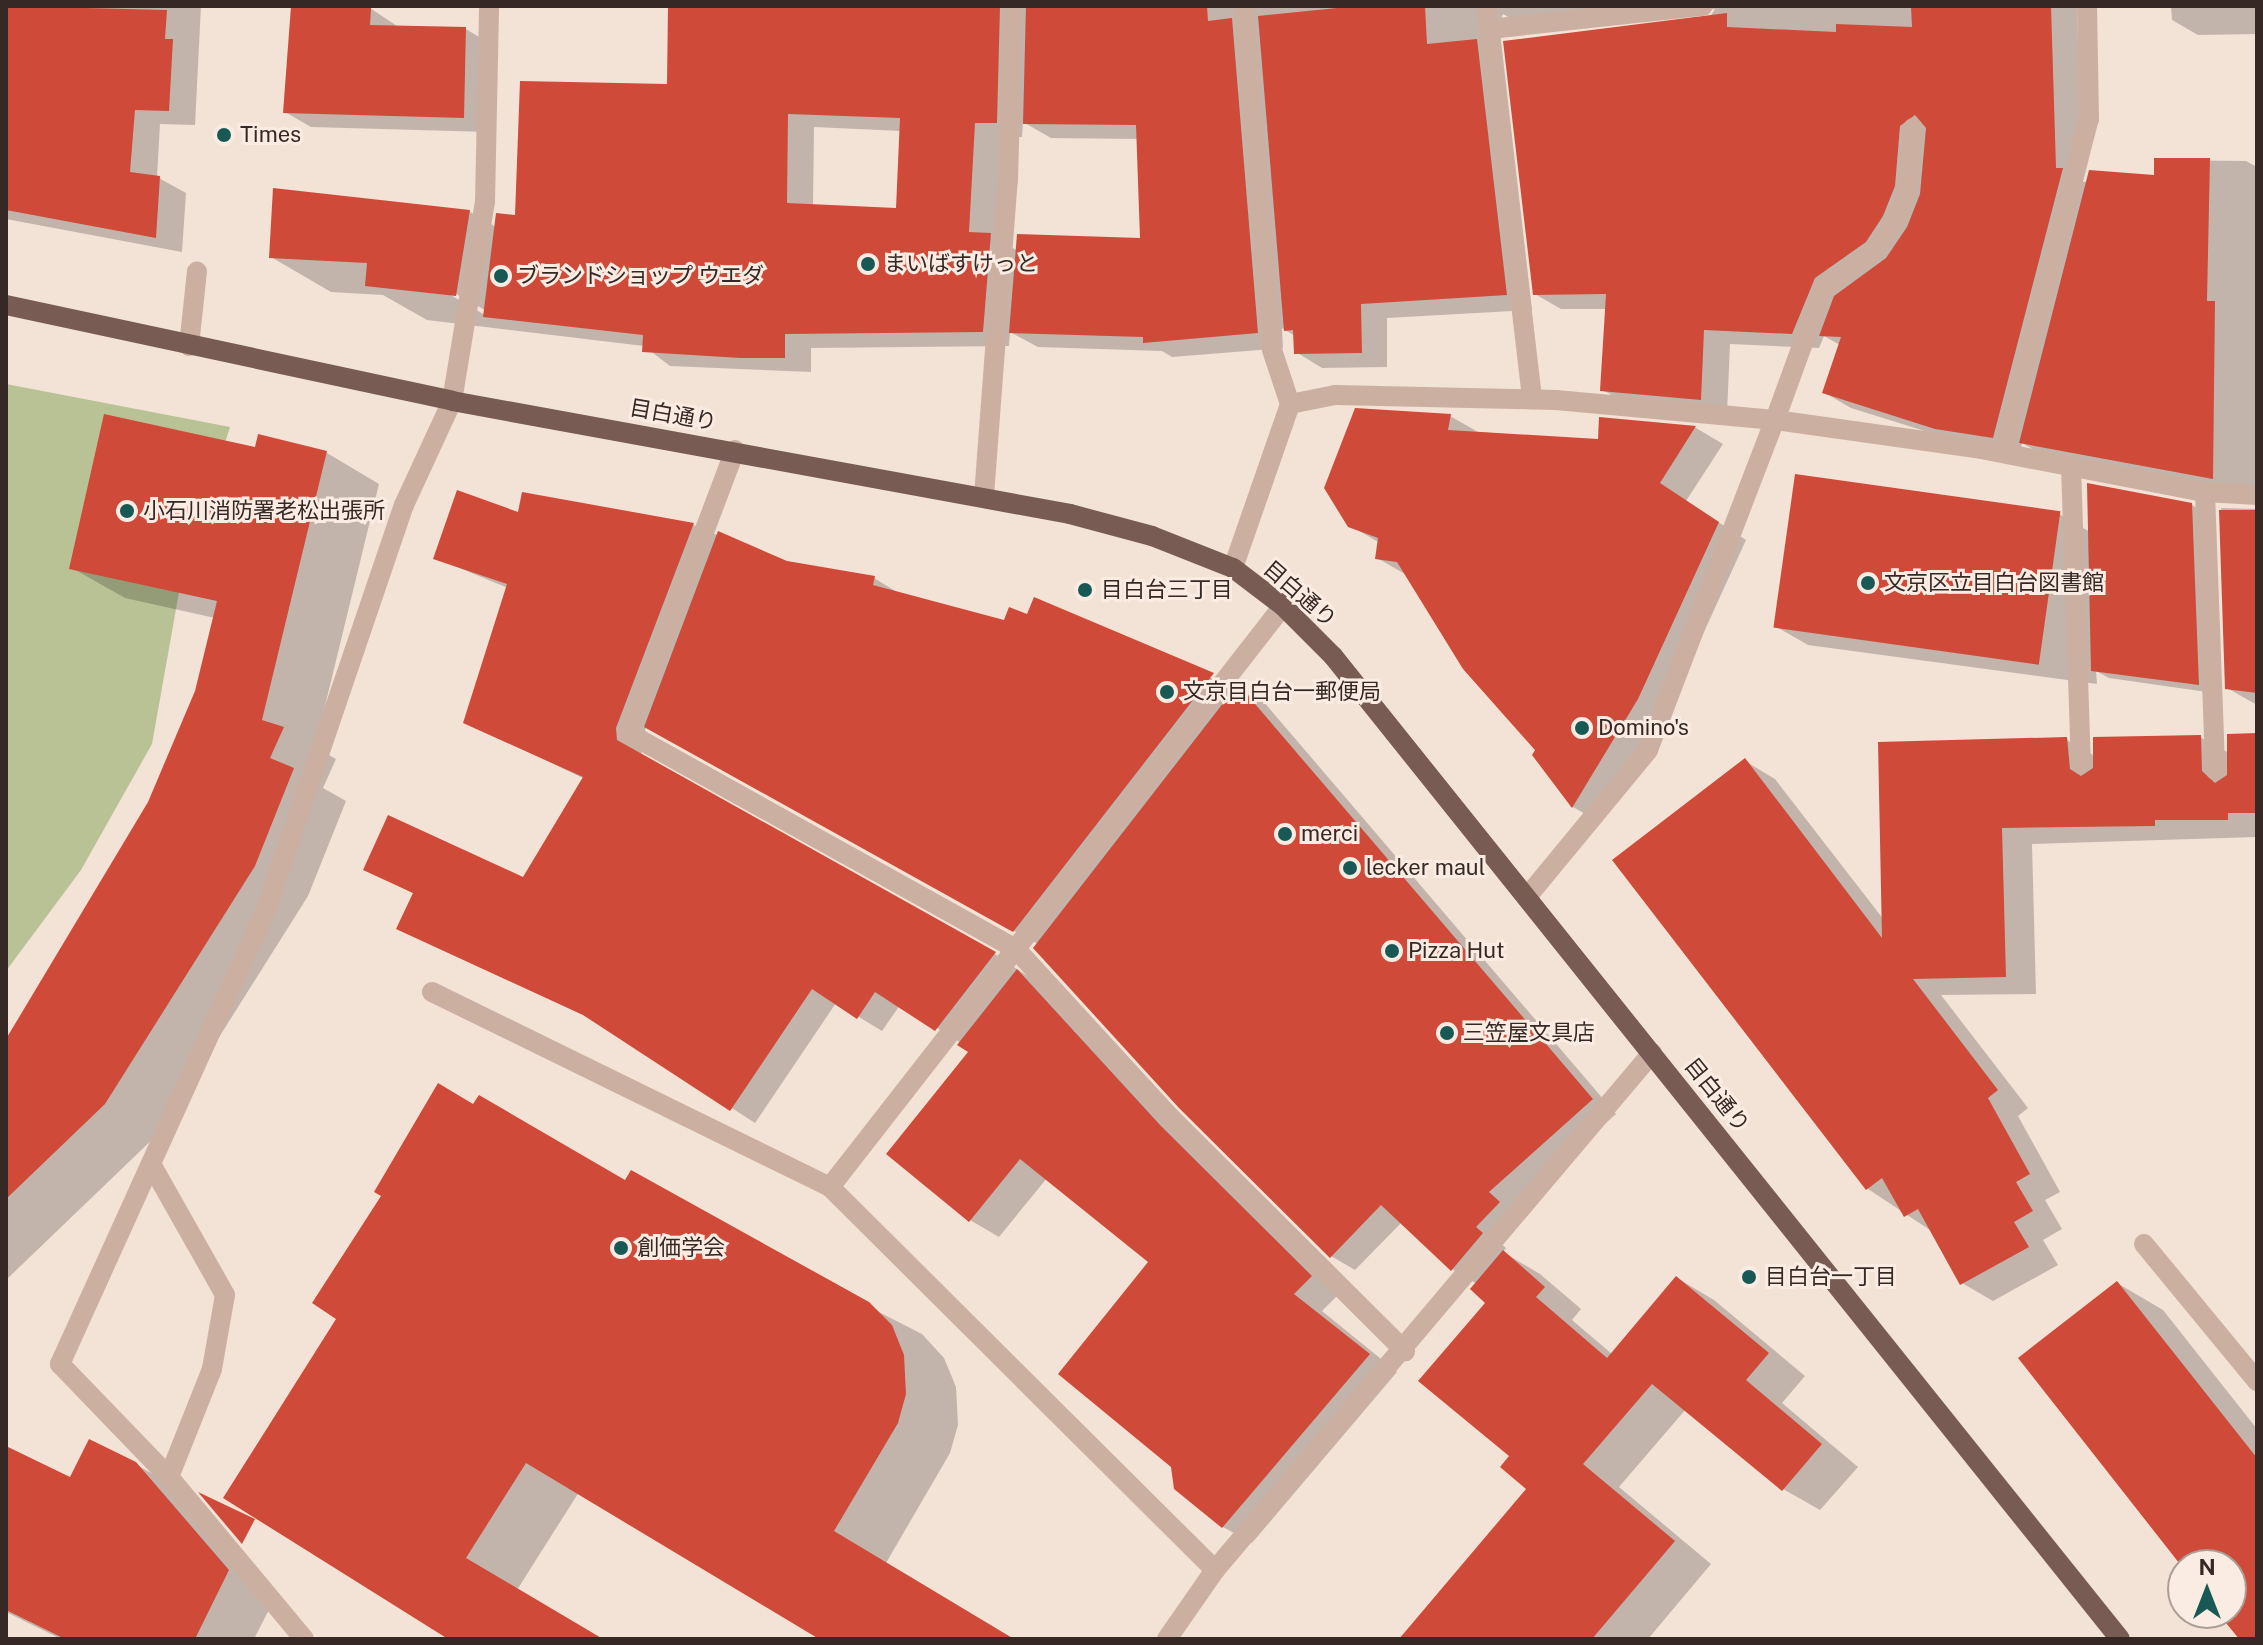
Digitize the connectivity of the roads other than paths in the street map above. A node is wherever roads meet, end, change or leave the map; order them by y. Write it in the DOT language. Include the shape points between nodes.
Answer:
graph roads {
  1 [pos="489,6"];
  2 [pos="1013,6"];
  3 [pos="1244,6"];
  4 [pos="1486,6"];
  5 [pos="1703,6"];
  6 [pos="2087,6"];
  7 [pos="1490,29"];
  8 [pos="1913,128"];
  9 [pos="197,271"];
  10 [pos="6,305"];
  11 [pos="189,346"];
  12 [pos="1532,399"];
  13 [pos="452,401"];
  14 [pos="1290,404"];
  15 [pos="1775,420"];
  16 [pos="735,450"];
  17 [pos="2003,453"];
  18 [pos="2071,466"];
  19 [pos="2205,492"];
  20 [pos="2257,495"];
  21 [pos="984,496"];
  22 [pos="1233,568"];
  23 [pos="1283,606"];
  24 [pos="2081,763"];
  25 [pos="2215,770"];
  26 [pos="1527,897"];
  27 [pos="1015,948"];
  28 [pos="432,992"];
  29 [pos="1652,1053"];
  30 [pos="151,1164"];
  31 [pos="830,1187"];
  32 [pos="2144,1244"];
  33 [pos="1405,1351"];
  34 [pos="2257,1381"];
  35 [pos="169,1477"];
  36 [pos="1215,1570"];
  37 [pos="304,1639"];
  38 [pos="1167,1639"];
  39 [pos="2120,1639"];
  1 -- 13 [label="street" via="485,202"];
  2 -- 21 [label="street" via="1008,180"];
  3 -- 14 [label="street" via="1272,350"];
  4 -- 7 [label="street"];
  5 -- 7 [label="street"];
  6 -- 17 [label="street" via="2089,119"];
  7 -- 12 [label="street"];
  8 -- 15 [label="street" via="1908,189 1895,222 1875,251 1823,288"];
  9 -- 11 [label="street"];
  10 -- 11 [label="main road, 目白通り"];
  11 -- 13 [label="main road, 目白通り"];
  12 -- 14 [label="street" via="1335,395"];
  12 -- 15 [label="street"];
  13 -- 16 [label="main road, 目白通り"];
  13 -- 30 [label="street" via="404,505 265,913"];
  14 -- 22 [label="street"];
  15 -- 17 [label="street"];
  15 -- 26 [label="street" via="1648,750"];
  16 -- 21 [label="main road, 目白通り"];
  16 -- 27 [label="street" via="628,733"];
  17 -- 18 [label="street"];
  18 -- 19 [label="street"];
  18 -- 24 [label="street"];
  19 -- 20 [label="street"];
  19 -- 25 [label="street"];
  21 -- 22 [label="main road, 目白通り" via="1152,536"];
  22 -- 23 [label="main road, 目白通り"];
  23 -- 26 [label="main road, 目白通り" via="1333,656"];
  23 -- 27 [label="street"];
  26 -- 29 [label="main road, 目白通り"];
  27 -- 31 [label="street"];
  27 -- 33 [label="street" via="1170,1117"];
  28 -- 31 [label="street"];
  29 -- 33 [label="street"];
  29 -- 39 [label="main road, 目白通り"];
  30 -- 35 [label="street" via="187,1236 225,1295 212,1369"];
  30 -- 35 [label="street" via="60,1364"];
  31 -- 36 [label="street"];
  32 -- 34 [label="street"];
  33 -- 36 [label="street"];
  35 -- 37 [label="street"];
  36 -- 38 [label="street"];
}
